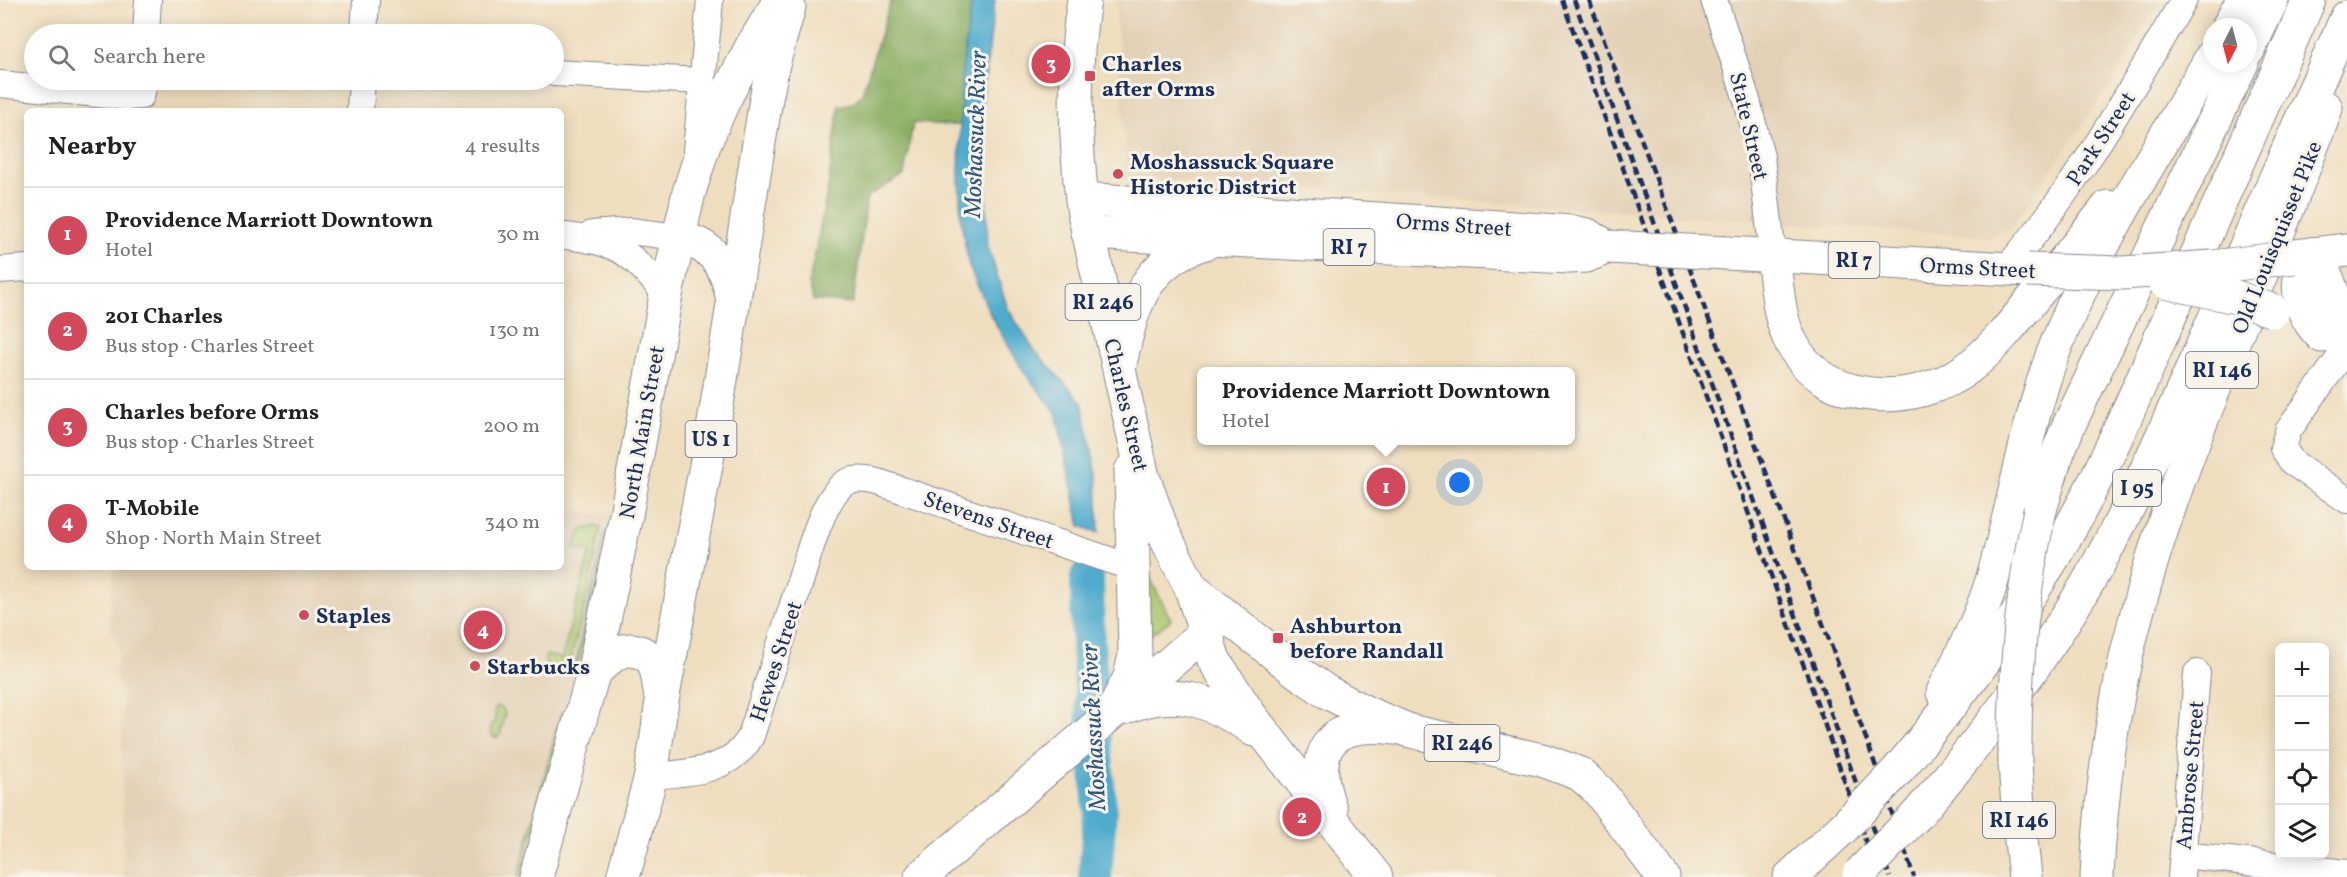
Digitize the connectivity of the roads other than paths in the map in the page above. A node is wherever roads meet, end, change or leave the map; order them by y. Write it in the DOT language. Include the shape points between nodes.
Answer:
graph roads {
  1 [pos="148,0"];
  2 [pos="366,0"];
  3 [pos="710,0"];
  4 [pos="780,0"];
  5 [pos="791,0"];
  6 [pos="1084,0"];
  7 [pos="1714,0"];
  8 [pos="2184,0"];
  9 [pos="2243,0"];
  10 [pos="2272,0"];
  11 [pos="2309,0"];
  12 [pos="2347,17"];
  13 [pos="2233,18"];
  14 [pos="147,24"];
  15 [pos="365,24"];
  16 [pos="2257,31"];
  17 [pos="2347,50"];
  18 [pos="2203,72"];
  19 [pos="2238,72"];
  20 [pos="564,74"];
  21 [pos="701,81"];
  22 [pos="0,84"];
  23 [pos="24,86"];
  24 [pos="59,90"];
  25 [pos="140,90"];
  26 [pos="361,90"];
  27 [pos="360,108"];
  28 [pos="2168,134"];
  29 [pos="695,170"];
  30 [pos="1082,199"];
  31 [pos="1088,232"];
  32 [pos="564,236"];
  33 [pos="564,236"];
  34 [pos="678,237"];
  35 [pos="1219,240"];
  36 [pos="1608,247"];
  37 [pos="2347,250"];
  38 [pos="1773,255"];
  39 [pos="2302,255"];
  40 [pos="24,268"];
  41 [pos="2017,269"];
  42 [pos="0,270"];
  43 [pos="2122,273"];
  44 [pos="666,295"];
  45 [pos="734,302"];
  46 [pos="2347,311"];
  47 [pos="2338,346"];
  48 [pos="1119,371"];
  49 [pos="1134,442"];
  50 [pos="844,483"];
  51 [pos="2347,500"];
  52 [pos="1133,568"];
  53 [pos="1215,624"];
  54 [pos="2197,672"];
  55 [pos="593,674"];
  56 [pos="662,701"];
  57 [pos="1109,716"];
  58 [pos="1410,730"];
  59 [pos="1273,744"];
  60 [pos="1899,769"];
  61 [pos="651,776"];
  62 [pos="1339,829"];
  63 [pos="2182,866"];
  64 [pos="2347,873"];
  65 [pos="1857,875"];
  66 [pos="536,877"];
  67 [pos="623,877"];
  68 [pos="921,877"];
  69 [pos="1376,877"];
  70 [pos="1663,877"];
  71 [pos="1790,877"];
  72 [pos="2025,877"];
  73 [pos="2097,877"];
  1 -- 14 [label="street"];
  2 -- 15 [label="street"];
  3 -- 21 [label="street"];
  4 -- 29 [label="main road, North Main Street" via="742,64"];
  5 -- 45 [label="main road, US 1" via="769,83"];
  6 -- 30 [label="main road, Charles Street / RI 246" via="1078,81"];
  7 -- 38 [label="street, State Street" via="1761,157"];
  8 -- 41 [label="street, Park Street" via="2095,149 2029,242"];
  9 -- 13 [label="main road"];
  10 -- 16 [label="main road"];
  11 -- 60 [label="main road, I 95" via="2117,436 2079,513 1994,648"];
  12 -- 65 [label="main road, I 95, bridge" via="2169,422 2104,553 2068,614 1987,731 1916,816"];
  17 -- 73 [label="main road, Old Louisquisset Pike / RI 146" via="2294,197 2189,455 2138,607 2106,762"];
  18 -- 28 [label="main road"];
  19 -- 72 [label="main road, RI 146, bridge" via="2073,417 2040,510 2018,643 2015,763"];
  20 -- 21 [label="street"];
  21 -- 29 [label="street"];
  22 -- 23 [label="street"];
  24 -- 25 [label="street" via="128,97"];
  26 -- 27 [label="street"];
  28 -- 38 [label="main road" via="2006,333 1967,369 1938,386 1903,394 1867,394 1835,384 1810,367 1786,329"];
  28 -- 60 [label="main road" via="2097,257 2069,315 2033,416 1985,602 1941,697"];
  29 -- 34 [label="main road, North Main Street"];
  30 -- 31 [label="main road, Charles Street / RI 246"];
  30 -- 36 [label="main road, Orms Street / RI 7" via="1572,232"];
  31 -- 35 [label="main road, Orms Street / RI 7"];
  31 -- 48 [label="main road, Charles Street / RI 246"];
  32 -- 34 [label="street" via="630,231"];
  33 -- 44 [label="street" via="619,248"];
  34 -- 44 [label="main road, North Main Street"];
  34 -- 45 [label="main road" via="711,251 725,273"];
  35 -- 36 [label="main road, Orms Street / RI 7" via="1569,257"];
  35 -- 48 [label="main road" via="1183,252 1156,270 1133,312"];
  36 -- 38 [label="main road, Orms Street / RI 7, bridge"];
  37 -- 39 [label="main road, Orms Street"];
  38 -- 41 [label="main road, Orms Street / RI 7"];
  39 -- 43 [label="main road, Orms Street / RI 7, bridge"];
  39 -- 47 [label="main road" via="2320,263 2327,275"];
  40 -- 42 [label="street"];
  41 -- 43 [label="main road, Orms Street / RI 7, bridge"];
  43 -- 47 [label="main road, RI 7, bridge" via="2222,294 2273,311"];
  44 -- 55 [label="main road, North Main Street"];
  45 -- 56 [label="main road, US 1"];
  46 -- 47 [label="main road"];
  47 -- 51 [label="street" via="2288,431 2283,448 2292,462"];
  48 -- 49 [label="main road, Charles Street / RI 246"];
  49 -- 52 [label="main road" via="1130,492"];
  49 -- 53 [label="main road, Charles Street / RI 246" via="1152,505 1177,562"];
  50 -- 52 [label="street, Stevens Street" via="856,479 878,482"];
  50 -- 61 [label="street, Hewes Street" via="816,533 751,736 742,751 706,770"];
  52 -- 57 [label="main road" via="1133,665 1125,690"];
  53 -- 57 [label="main road"];
  53 -- 58 [label="main road, RI 246" via="1327,692"];
  53 -- 59 [label="main road, Charles Street / RI 246" via="1218,666"];
  54 -- 63 [label="street, Ambrose Street"];
  55 -- 56 [label="main road" via="619,652 631,649 643,653 652,660"];
  55 -- 66 [label="main road, North Main Street"];
  56 -- 61 [label="main road, US 1"];
  57 -- 59 [label="main road" via="1150,699 1194,699 1226,711"];
  57 -- 68 [label="main road"];
  58 -- 62 [label="main road" via="1357,727 1337,736 1327,746 1320,773"];
  58 -- 70 [label="main road, RI 246" via="1572,770 1598,790"];
  59 -- 62 [label="main road, Charles Street / RI 246"];
  60 -- 71 [label="main road, I 95, bridge"];
  61 -- 67 [label="main road, US 1"];
  62 -- 69 [label="main road, Charles Street / RI 246"];
  63 -- 64 [label="street"];
}
